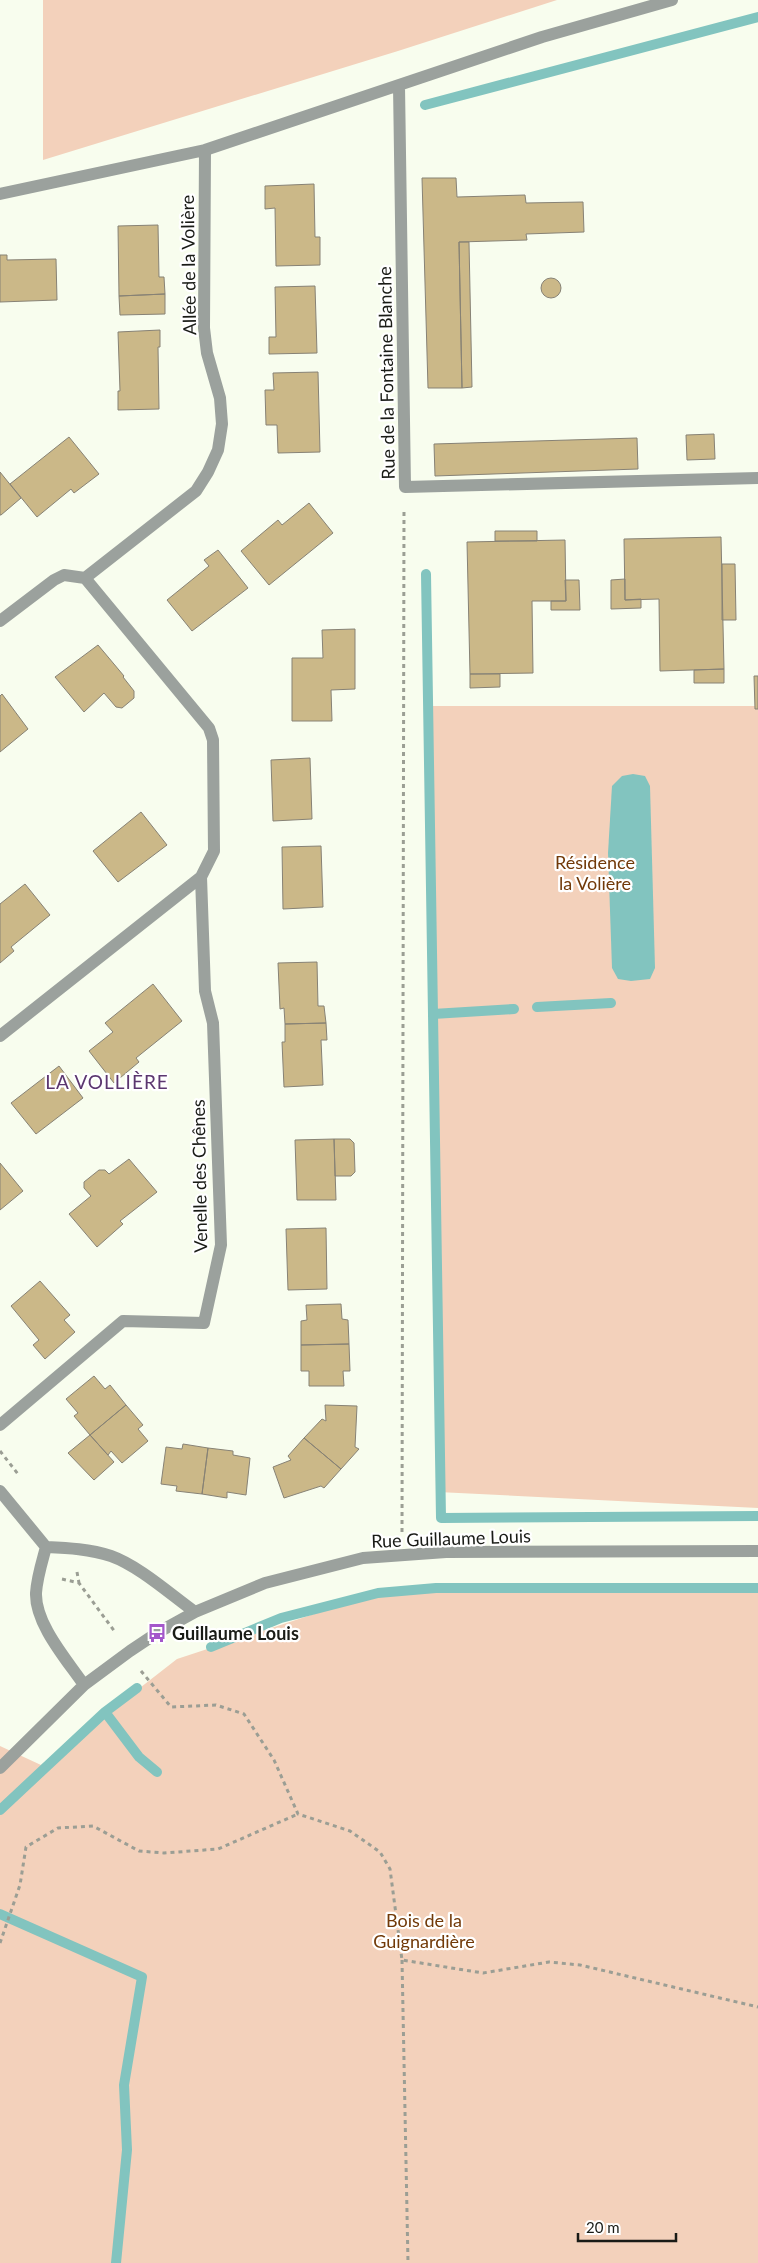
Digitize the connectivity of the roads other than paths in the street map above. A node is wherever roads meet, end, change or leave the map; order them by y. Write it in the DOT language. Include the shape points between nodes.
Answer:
graph roads {
  1 [pos="672,0"];
  2 [pos="399,86"];
  3 [pos="205,150"];
  4 [pos="0,194"];
  5 [pos="758,478"];
  6 [pos="85,578"];
  7 [pos="0,621"];
  8 [pos="201,877"];
  9 [pos="0,1036"];
  10 [pos="0,1424"];
  11 [pos="0,1491"];
  12 [pos="46,1547"];
  13 [pos="758,1551"];
  14 [pos="195,1612"];
  15 [pos="84,1685"];
  16 [pos="0,1768"];
  1 -- 2 [label="street" via="542,37"];
  2 -- 3 [label="street"];
  2 -- 5 [label="street, Rue de la Fontaine Blanche" via="404,487"];
  3 -- 4 [label="street"];
  3 -- 6 [label="street, Allée de la Volière" via="204,328 207,353 220,398 222,424 218,450 196,490"];
  6 -- 7 [label="street" via="64,575 54,580"];
  6 -- 8 [label="street" via="208,728 212,740 214,851"];
  8 -- 9 [label="street"];
  8 -- 10 [label="street, Venelle des Chênes" via="205,991 214,1023 221,1245 204,1323 123,1321"];
  11 -- 12 [label="street"];
  12 -- 14 [label="street" via="73,1548 113,1557 130,1565"];
  12 -- 15 [label="street" via="36,1594 39,1612"];
  13 -- 14 [label="street, Rue Guillaume Louis" via="446,1552 363,1558 266,1583"];
  14 -- 15 [label="street, Rue Guillaume Louis" via="157,1633"];
  15 -- 16 [label="street, Rue Guillaume Louis"];
}
